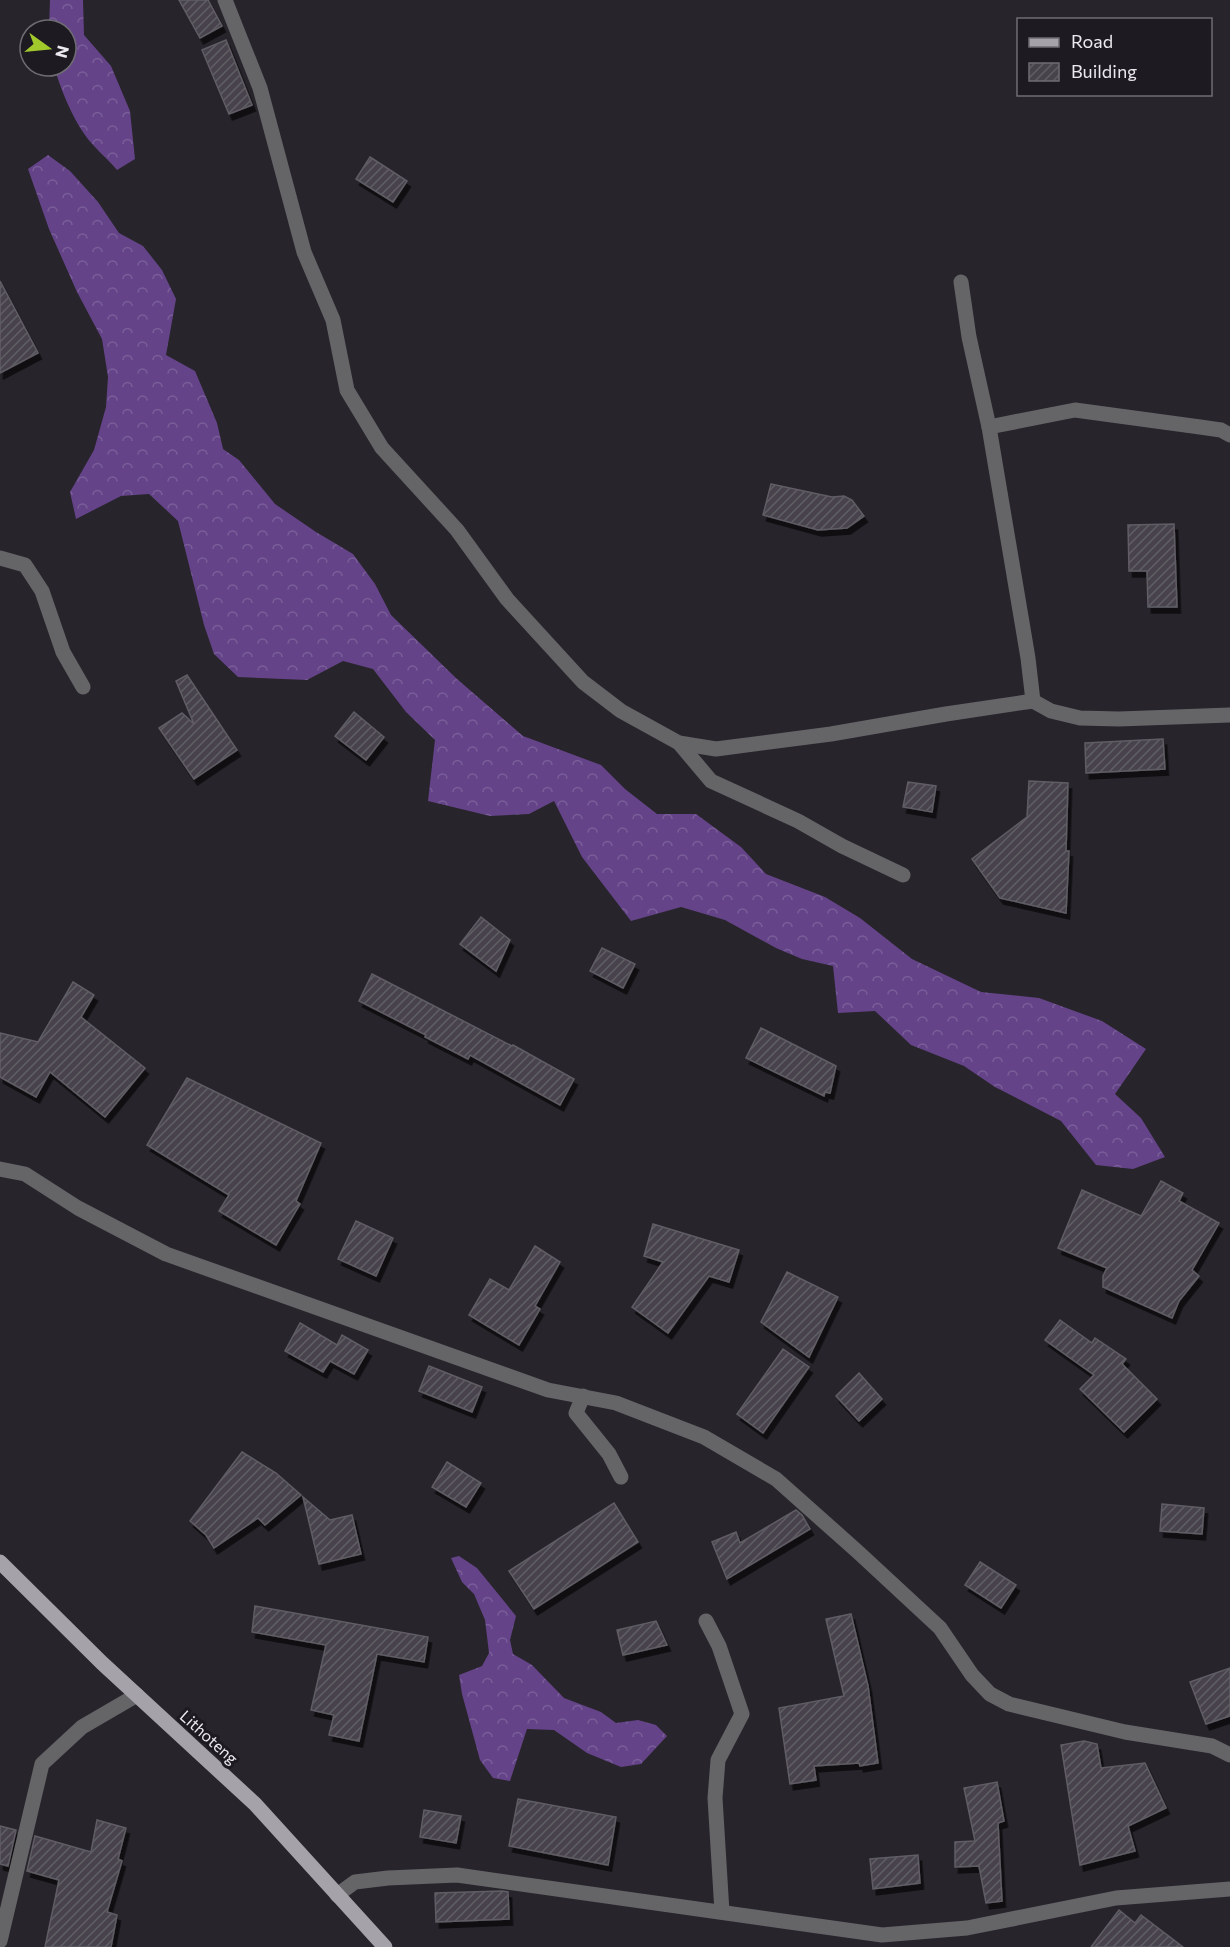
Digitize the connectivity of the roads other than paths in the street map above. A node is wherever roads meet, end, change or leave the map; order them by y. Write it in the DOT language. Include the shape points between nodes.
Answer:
graph roads {
  1 [pos="225,0"];
  2 [pos="961,282"];
  3 [pos="989,427"];
  4 [pos="1230,435"];
  5 [pos="0,558"];
  6 [pos="83,687"];
  7 [pos="1033,701"];
  8 [pos="1230,715"];
  9 [pos="679,743"];
  10 [pos="903,875"];
  11 [pos="0,1169"];
  12 [pos="583,1396"];
  13 [pos="621,1477"];
  14 [pos="0,1562"];
  15 [pos="706,1621"];
  16 [pos="136,1695"];
  17 [pos="1230,1755"];
  18 [pos="1230,1889"];
  19 [pos="338,1895"];
  20 [pos="722,1912"];
  21 [pos="0,1941"];
  22 [pos="882,1941"];
  23 [pos="385,1947"];
  1 -- 9 [label="street" via="260,88 304,252 333,320 347,390 382,448 457,530 507,600 583,682 621,711"];
  2 -- 3 [label="street"];
  3 -- 4 [label="street" via="1076,410 1200,426"];
  3 -- 7 [label="street"];
  5 -- 6 [label="street" via="25,565 42,591 63,652"];
  7 -- 8 [label="street" via="1051,711 1080,718"];
  7 -- 9 [label="street" via="716,749"];
  9 -- 10 [label="street" via="711,781"];
  11 -- 12 [label="street" via="25,1174 78,1208 166,1254 540,1387"];
  12 -- 13 [label="street" via="576,1413 609,1454"];
  12 -- 17 [label="street" via="616,1403 704,1437 776,1479 940,1628 990,1694 1009,1704 1125,1732 1212,1746"];
  14 -- 16 [label="main road, Lithoteng"];
  15 -- 20 [label="street" via="719,1646 742,1714 718,1760 715,1798"];
  16 -- 19 [label="main road, Lithoteng" via="255,1804"];
  16 -- 21 [label="street" via="82,1727 42,1764"];
  18 -- 22 [label="street" via="1116,1898"];
  19 -- 20 [label="street" via="355,1882 457,1875"];
  19 -- 23 [label="main road, Lithoteng"];
  20 -- 22 [label="street"];
}
